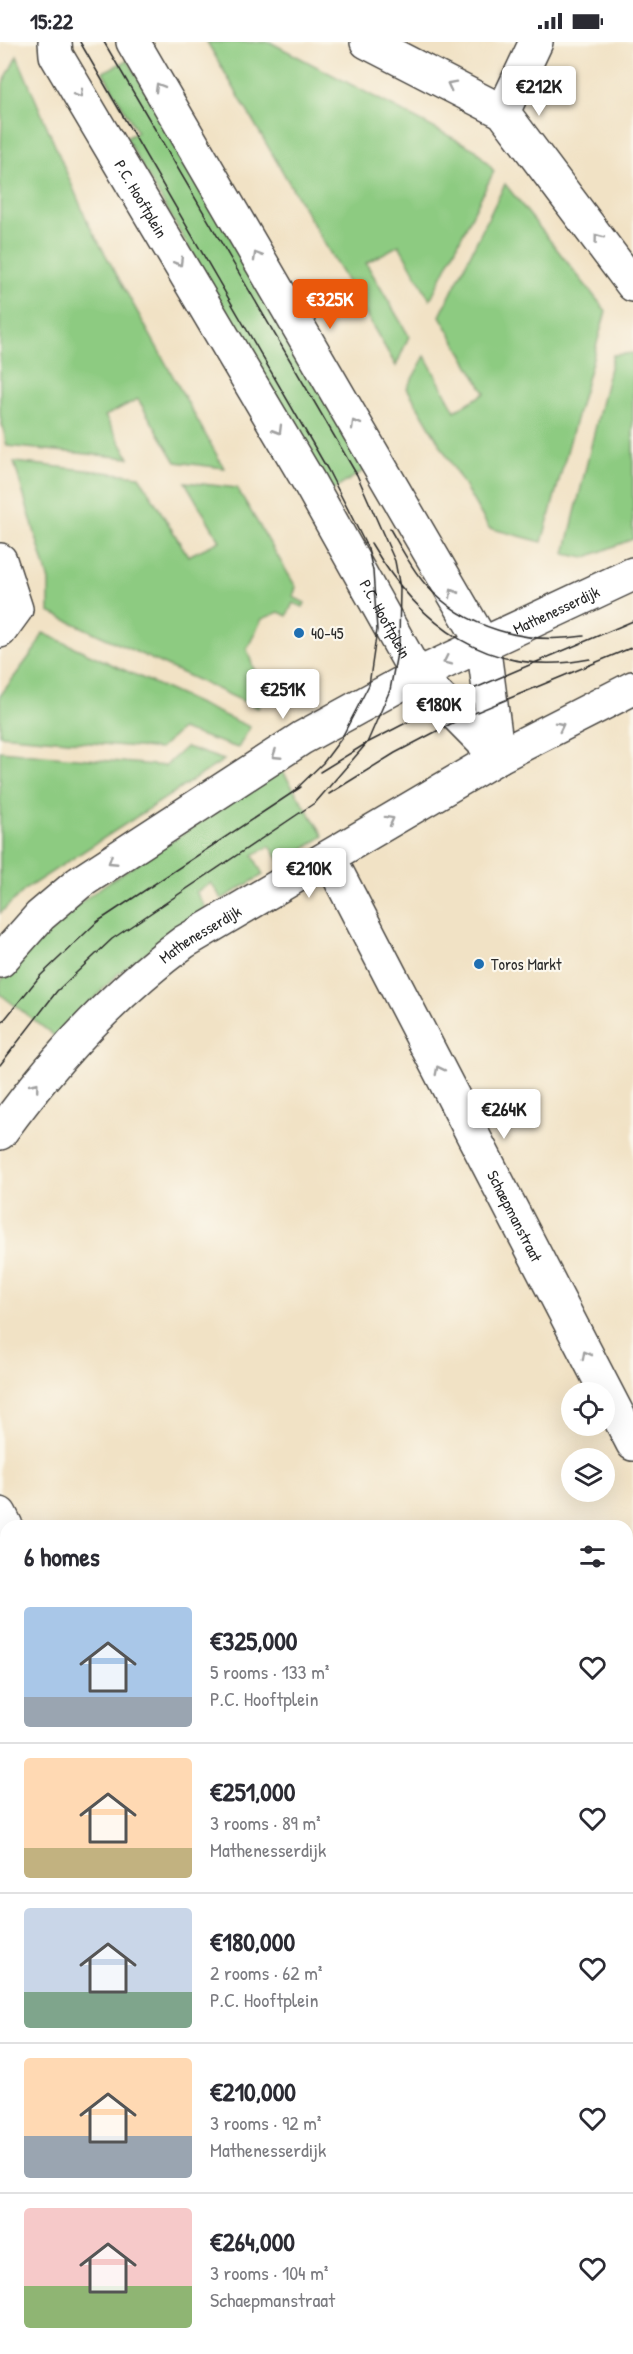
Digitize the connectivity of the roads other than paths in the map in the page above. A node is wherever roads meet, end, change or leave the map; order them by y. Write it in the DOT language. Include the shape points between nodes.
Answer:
graph roads {
  1 [pos="56,42"];
  2 [pos="133,42"];
  3 [pos="367,42"];
  4 [pos="536,42"];
  5 [pos="503,112"];
  6 [pos="633,285"];
  7 [pos="0,560"];
  8 [pos="633,574"];
  9 [pos="0,631"];
  10 [pos="483,644"];
  11 [pos="417,675"];
  12 [pos="633,688"];
  13 [pos="498,757"];
  14 [pos="330,859"];
  15 [pos="0,962"];
  16 [pos="0,1133"];
  17 [pos="633,1444"];
  1 -- 11 [label="street, P.C. Hooftplein, one-way" via="56,55 309,482"];
  10 -- 2 [label="street, one-way"];
  5 -- 3 [label="street, one-way"];
  4 -- 5 [label="street"];
  6 -- 5 [label="street, one-way"];
  7 -- 9 [label="street" via="16,609"];
  8 -- 10 [label="street, Mathenesserdijk"];
  10 -- 11 [label="street, Mathenesserdijk, one-way"];
  10 -- 13 [label="street"];
  11 -- 13 [label="street, P.C. Hooftplein"];
  11 -- 15 [label="street, Mathenesserdijk, one-way" via="302,738 79,883 40,916"];
  13 -- 12 [label="street, Mathenesserdijk, one-way"];
  14 -- 13 [label="street, Mathenesserdijk, one-way"];
  16 -- 14 [label="street, Mathenesserdijk, one-way" via="74,1040 138,977 214,923"];
  17 -- 14 [label="street, Schaepmanstraat, one-way"];
}
